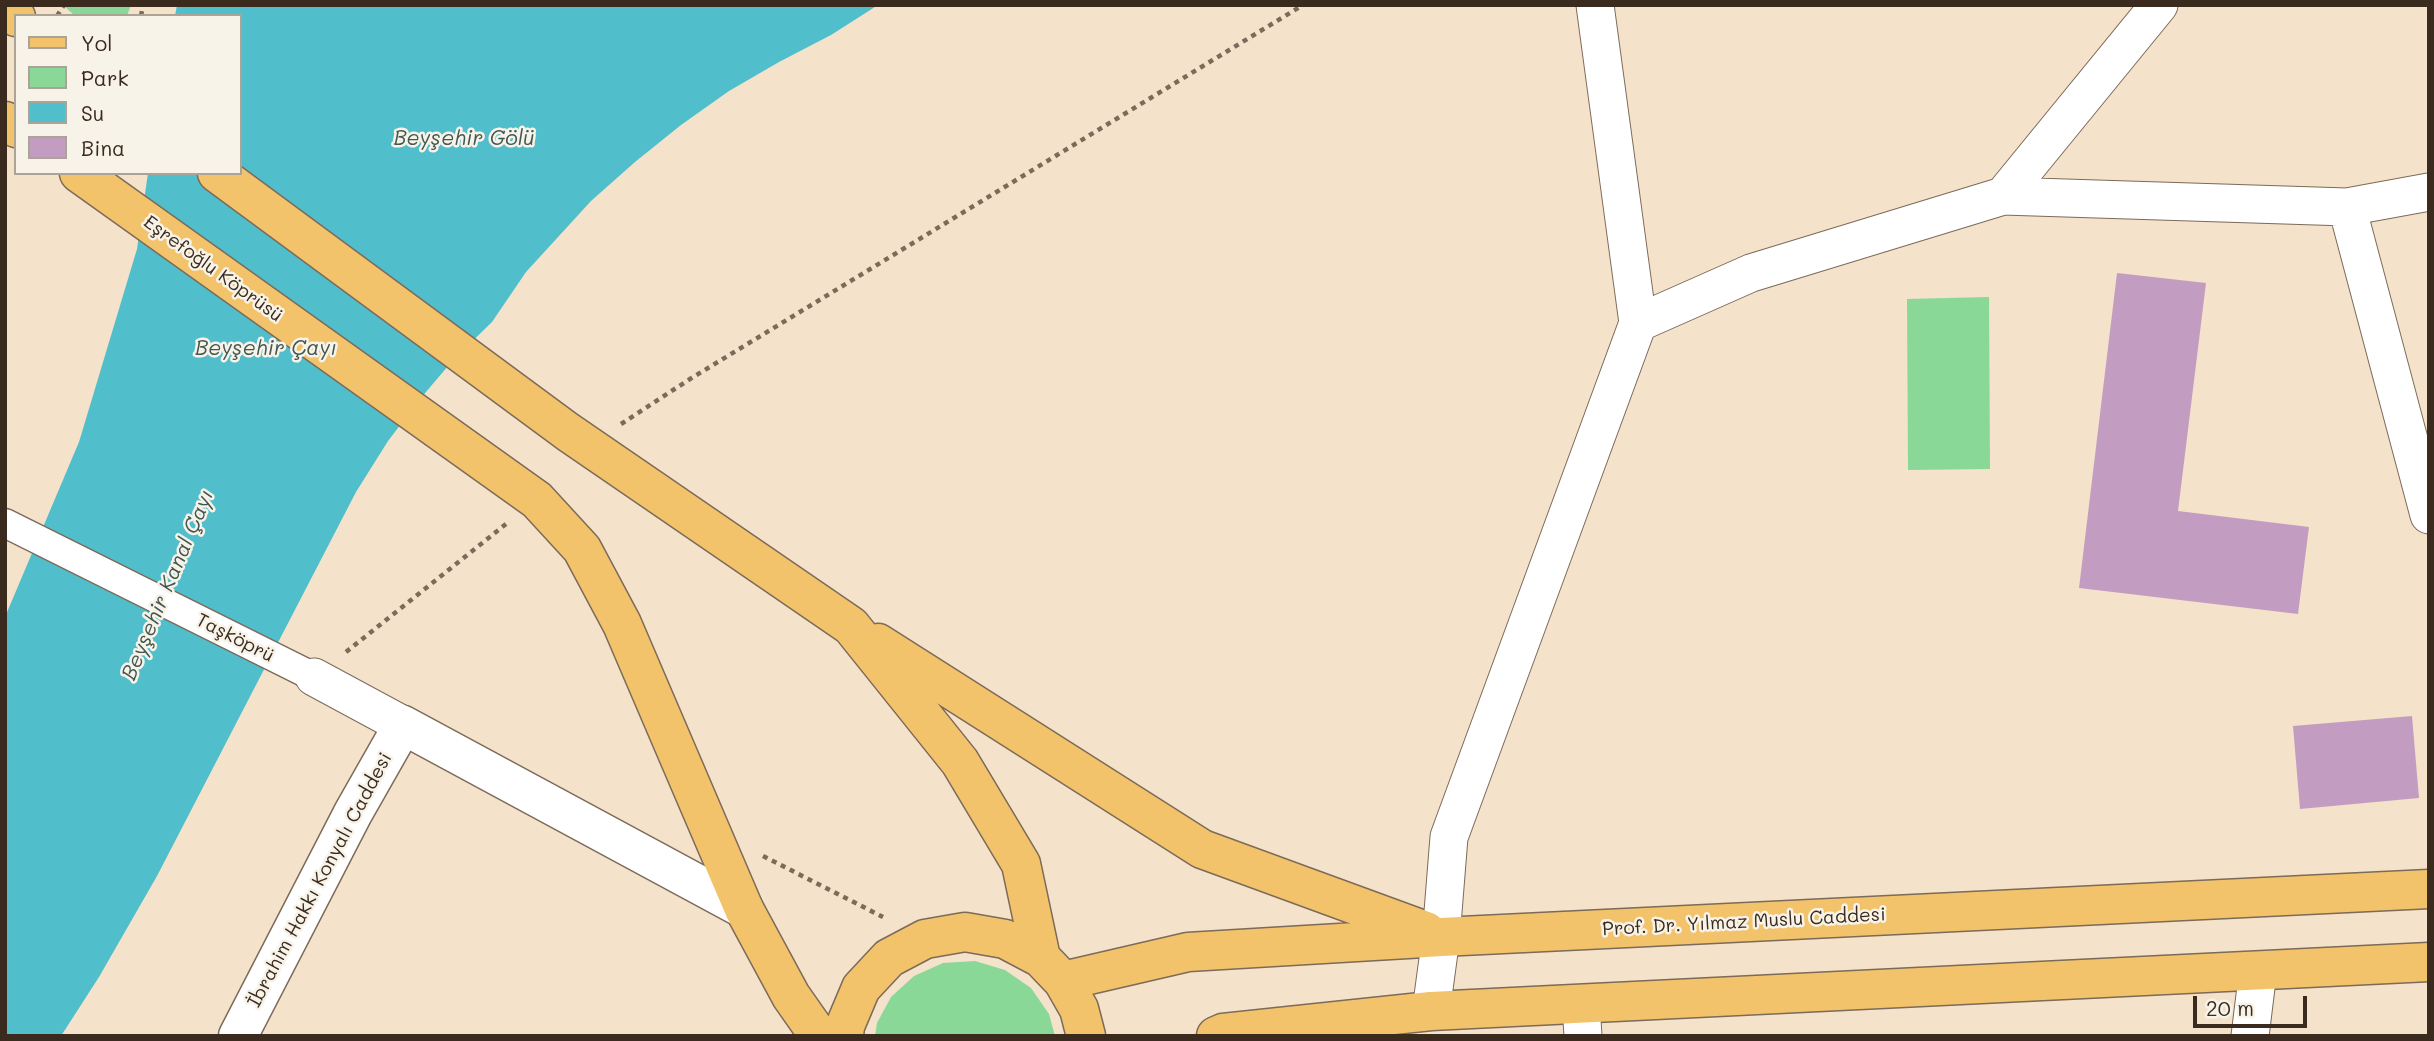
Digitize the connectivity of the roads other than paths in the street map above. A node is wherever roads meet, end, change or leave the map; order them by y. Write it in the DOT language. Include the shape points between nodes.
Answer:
graph roads {
  1 [pos="1595,5"];
  2 [pos="2159,5"];
  3 [pos="82,175"];
  4 [pos="220,175"];
  5 [pos="2429,192"];
  6 [pos="2003,196"];
  7 [pos="2347,207"];
  8 [pos="1638,323"];
  9 [pos="2429,514"];
  10 [pos="5,523"];
  11 [pos="851,626"];
  12 [pos="314,677"];
  13 [pos="403,725"];
  14 [pos="2429,889"];
  15 [pos="744,909"];
  16 [pos="1441,937"];
  17 [pos="2429,962"];
  18 [pos="1052,969"];
  19 [pos="2258,971"];
  20 [pos="1431,1011"];
  21 [pos="1582,1020"];
  22 [pos="238,1036"];
  23 [pos="819,1036"];
  24 [pos="844,1036"];
  25 [pos="1086,1036"];
  26 [pos="1216,1036"];
  27 [pos="2250,1036"];
  1 -- 8 [label="street"];
  2 -- 6 [label="street"];
  3 -- 15 [label="main road, Eşrefoğlu Köprüsü" via="528,494 582,550 615,611"];
  4 -- 11 [label="main road" via="581,441"];
  5 -- 7 [label="street"];
  6 -- 7 [label="street"];
  6 -- 8 [label="street" via="1751,273"];
  7 -- 9 [label="street"];
  8 -- 16 [label="street" via="1449,837"];
  10 -- 12 [label="street, Taşköprü"];
  11 -- 16 [label="main road" via="1202,849"];
  11 -- 18 [label="main road" via="960,762 1021,864"];
  12 -- 13 [label="street"];
  13 -- 15 [label="street"];
  13 -- 22 [label="street, İbrahim Hakkı Konyalı Caddesi"];
  14 -- 16 [label="main road, Prof. Dr. Yılmaz Muslu Caddesi"];
  15 -- 23 [label="main road, Eşrefoğlu Köprüsü" via="791,996"];
  16 -- 18 [label="main road, Prof. Dr. Yılmaz Muslu Caddesi" via="1188,952"];
  16 -- 20 [label="street"];
  17 -- 19 [label="main road"];
  18 -- 24 [label="main road" via="1005,939 965,932 925,939 889,958 861,988"];
  18 -- 25 [label="main road" via="1079,1009"];
  19 -- 21 [label="main road"];
  19 -- 27 [label="street"];
  20 -- 21 [label="main road"];
  20 -- 26 [label="main road"];
}
